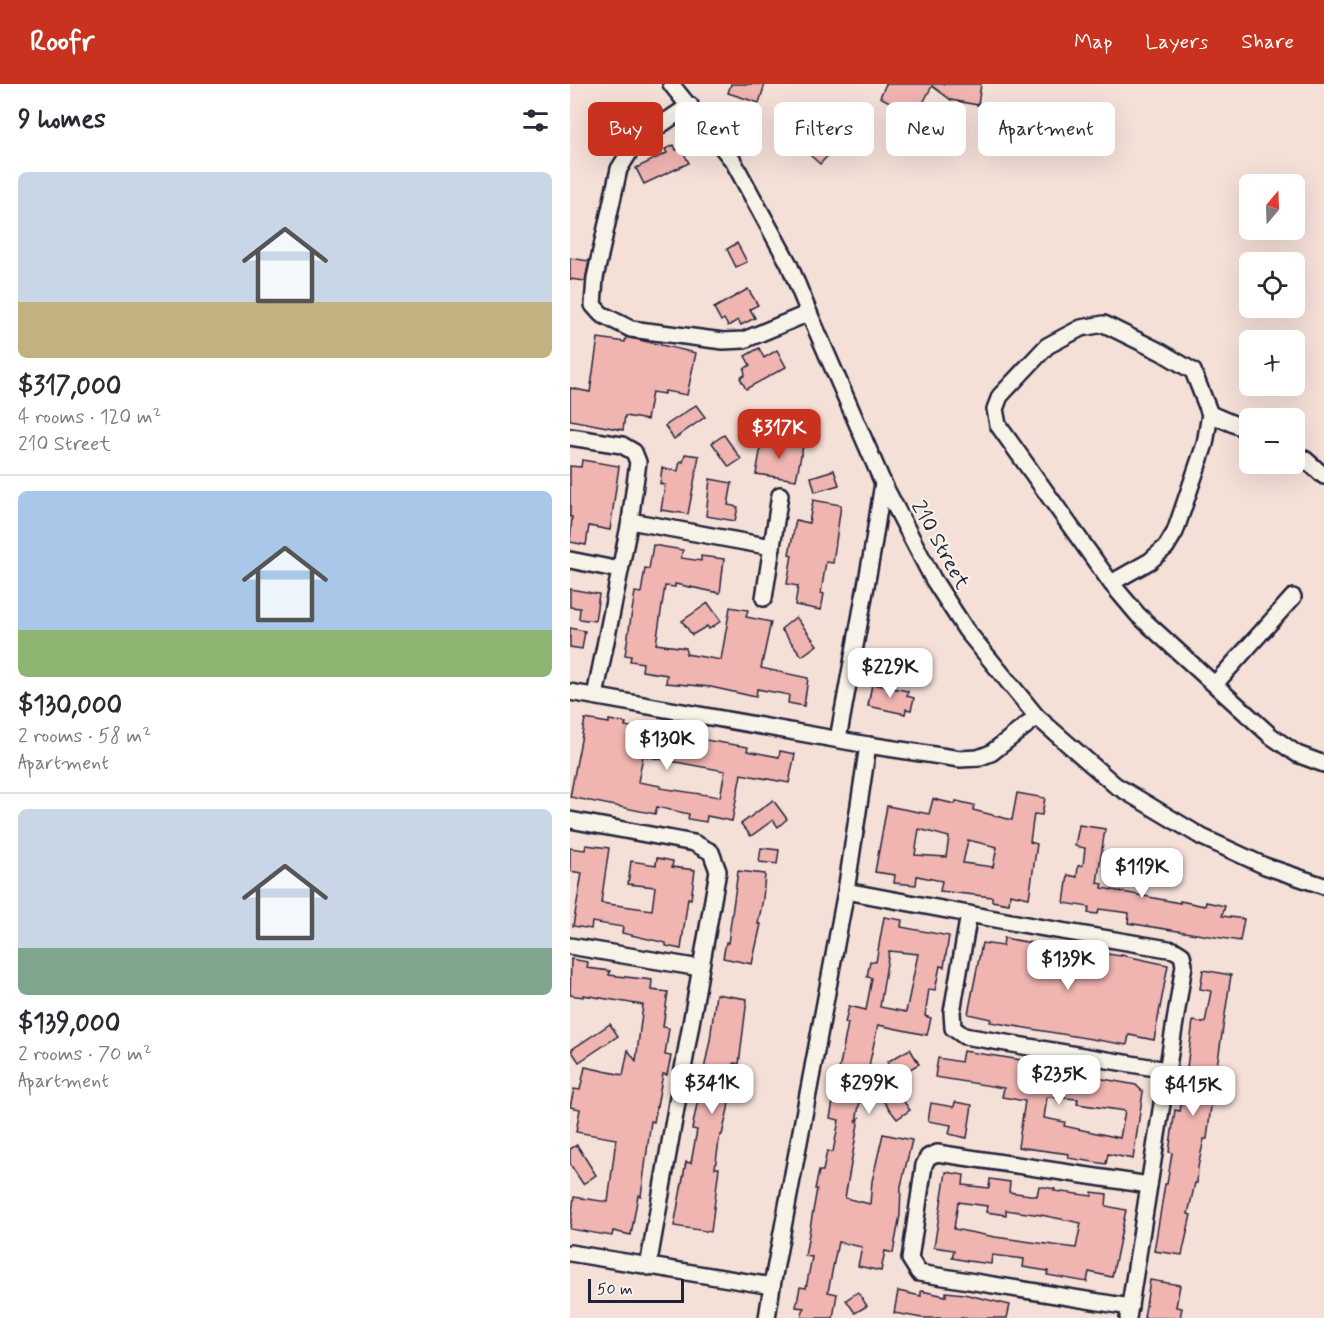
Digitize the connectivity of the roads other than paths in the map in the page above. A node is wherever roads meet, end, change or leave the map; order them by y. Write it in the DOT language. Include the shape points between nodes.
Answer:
graph roads {
  1 [pos="671,84"];
  2 [pos="687,102"];
  3 [pos="675,115"];
  4 [pos="729,156"];
  5 [pos="808,313"];
  6 [pos="1210,414"];
  7 [pos="1239,426"];
  8 [pos="570,437"];
  9 [pos="1305,459"];
  10 [pos="1324,476"];
  11 [pos="882,483"];
  12 [pos="780,495"];
  13 [pos="630,521"];
  14 [pos="772,547"];
  15 [pos="570,560"];
  16 [pos="620,570"];
  17 [pos="1111,583"];
  18 [pos="1293,597"];
  19 [pos="764,598"];
  20 [pos="1215,684"];
  21 [pos="570,692"];
  22 [pos="595,696"];
  23 [pos="1037,717"];
  24 [pos="838,740"];
  25 [pos="868,745"];
  26 [pos="1324,764"];
  27 [pos="570,820"];
  28 [pos="1324,886"];
  29 [pos="846,891"];
  30 [pos="969,914"];
  31 [pos="570,946"];
  32 [pos="700,968"];
  33 [pos="1167,1070"];
  34 [pos="1149,1185"];
  35 [pos="570,1253"];
  36 [pos="648,1267"];
  37 [pos="772,1286"];
  38 [pos="1129,1312"];
  39 [pos="768,1318"];
  1 -- 2 [label="street, 210 Street"];
  3 -- 5 [label="street" via="646,135 619,169 595,278 593,305 601,314 631,329 723,341 744,340"];
  4 -- 5 [label="street, 210 Street" via="789,264"];
  5 -- 11 [label="street, 210 Street"];
  6 -- 7 [label="street"];
  6 -- 17 [label="street" via="1205,444 1175,532 1150,561"];
  6 -- 17 [label="street" via="1193,371 1104,324 1081,328 1047,346 1000,396 995,409 998,425"];
  8 -- 13 [label="street" via="622,445 634,452 638,462"];
  9 -- 10 [label="street"];
  11 -- 23 [label="street, 210 Street" via="948,604"];
  11 -- 24 [label="street"];
  12 -- 14 [label="street"];
  13 -- 14 [label="street"];
  13 -- 16 [label="street"];
  14 -- 19 [label="street"];
  15 -- 16 [label="street"];
  16 -- 22 [label="street"];
  17 -- 20 [label="street" via="1138,615"];
  18 -- 20 [label="street"];
  20 -- 26 [label="street" via="1271,736 1297,754"];
  21 -- 22 [label="street"];
  22 -- 24 [label="street"];
  23 -- 25 [label="street" via="991,753 978,758 960,759"];
  23 -- 28 [label="street, 210 Street" via="1115,785 1148,806 1202,837 1266,866"];
  24 -- 25 [label="street"];
  25 -- 29 [label="street"];
  27 -- 32 [label="street" via="694,843 711,852 718,871"];
  29 -- 30 [label="street"];
  29 -- 37 [label="street"];
  30 -- 33 [label="street" via="1174,950 1182,955 1184,965"];
  30 -- 33 [label="street" via="952,1012 953,1028 964,1036"];
  31 -- 32 [label="street"];
  32 -- 36 [label="street"];
  33 -- 34 [label="street"];
  34 -- 38 [label="street"];
  34 -- 38 [label="street" via="937,1153 928,1157 924,1165 910,1259 919,1273"];
  35 -- 36 [label="street"];
  36 -- 37 [label="street"];
  37 -- 39 [label="street"];
}
